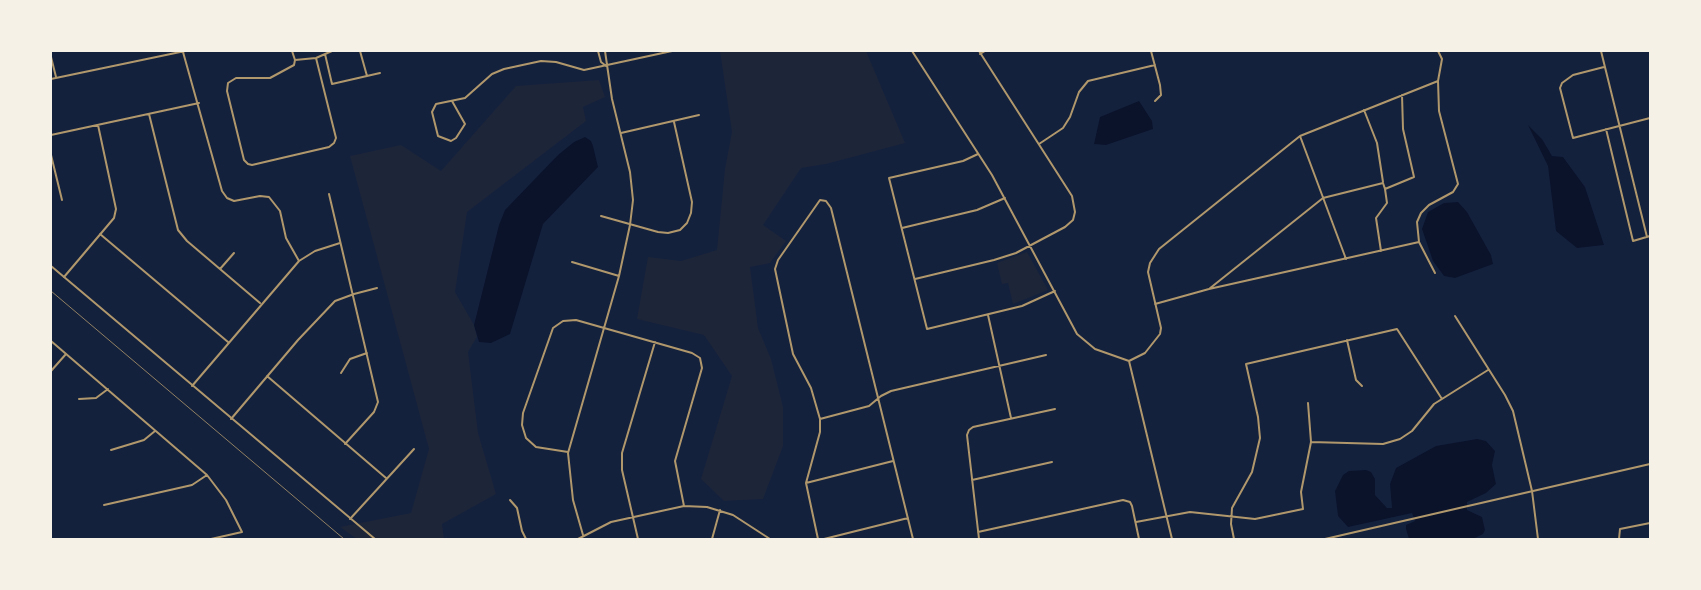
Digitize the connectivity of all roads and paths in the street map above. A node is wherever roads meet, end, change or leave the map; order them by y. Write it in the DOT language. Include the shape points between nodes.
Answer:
graph roads {
  1 [pos="184,51"];
  2 [pos="292,51"];
  3 [pos="332,51"];
  4 [pos="360,51"];
  5 [pos="598,51"];
  6 [pos="605,51"];
  7 [pos="672,51"];
  8 [pos="912,51"];
  9 [pos="985,51"];
  10 [pos="1151,51"];
  11 [pos="1438,51"];
  12 [pos="1601,51"];
  13 [pos="325,53"];
  14 [pos="980,53"];
  15 [pos="51,57"];
  16 [pos="316,58"];
  17 [pos="294,60"];
  18 [pos="1155,65"];
  19 [pos="606,66"];
  20 [pos="1605,67"];
  21 [pos="380,74"];
  22 [pos="367,76"];
  23 [pos="56,77"];
  24 [pos="51,78"];
  25 [pos="1438,81"];
  26 [pos="1402,95"];
  27 [pos="452,101"];
  28 [pos="1155,101"];
  29 [pos="199,103"];
  30 [pos="1364,110"];
  31 [pos="149,114"];
  32 [pos="698,115"];
  33 [pos="1650,118"];
  34 [pos="674,122"];
  35 [pos="98,125"];
  36 [pos="1618,127"];
  37 [pos="1606,130"];
  38 [pos="621,133"];
  39 [pos="51,135"];
  40 [pos="1300,136"];
  41 [pos="1039,144"];
  42 [pos="978,154"];
  43 [pos="51,155"];
  44 [pos="1383,183"];
  45 [pos="1385,189"];
  46 [pos="329,194"];
  47 [pos="1005,198"];
  48 [pos="1323,198"];
  49 [pos="62,200"];
  50 [pos="601,216"];
  51 [pos="630,225"];
  52 [pos="902,228"];
  53 [pos="100,234"];
  54 [pos="1648,237"];
  55 [pos="341,242"];
  56 [pos="1418,242"];
  57 [pos="1031,245"];
  58 [pos="1381,251"];
  59 [pos="234,254"];
  60 [pos="1346,259"];
  61 [pos="299,260"];
  62 [pos="572,262"];
  63 [pos="51,266"];
  64 [pos="220,269"];
  65 [pos="1435,273"];
  66 [pos="619,276"];
  67 [pos="64,277"];
  68 [pos="915,279"];
  69 [pos="377,288"];
  70 [pos="1209,289"];
  71 [pos="1055,291"];
  72 [pos="354,294"];
  73 [pos="260,303"];
  74 [pos="1155,304"];
  75 [pos="988,315"];
  76 [pos="1455,316"];
  77 [pos="606,326"];
  78 [pos="1347,340"];
  79 [pos="51,341"];
  80 [pos="228,342"];
  81 [pos="655,342"];
  82 [pos="66,354"];
  83 [pos="367,354"];
  84 [pos="1046,355"];
  85 [pos="1129,361"];
  86 [pos="999,366"];
  87 [pos="1489,369"];
  88 [pos="51,371"];
  89 [pos="341,373"];
  90 [pos="267,376"];
  91 [pos="192,386"];
  92 [pos="1362,386"];
  93 [pos="108,389"];
  94 [pos="79,399"];
  95 [pos="878,399"];
  96 [pos="1442,399"];
  97 [pos="1308,402"];
  98 [pos="1055,409"];
  99 [pos="1011,418"];
  100 [pos="231,419"];
  101 [pos="820,419"];
  102 [pos="155,431"];
  103 [pos="1311,442"];
  104 [pos="346,444"];
  105 [pos="414,449"];
  106 [pos="111,450"];
  107 [pos="568,453"];
  108 [pos="893,461"];
  109 [pos="1052,462"];
  110 [pos="1650,464"];
  111 [pos="207,475"];
  112 [pos="386,478"];
  113 [pos="972,480"];
  114 [pos="806,483"];
  115 [pos="1532,491"];
  116 [pos="510,500"];
  117 [pos="104,505"];
  118 [pos="684,506"];
  119 [pos="720,510"];
  120 [pos="1166,515"];
  121 [pos="1231,516"];
  122 [pos="633,517"];
  123 [pos="908,518"];
  124 [pos="350,519"];
  125 [pos="1136,522"];
  126 [pos="1650,523"];
  127 [pos="978,532"];
  128 [pos="583,535"];
  129 [pos="211,539"];
  130 [pos="375,539"];
  131 [pos="526,539"];
  132 [pos="578,539"];
  133 [pos="638,539"];
  134 [pos="712,539"];
  135 [pos="770,539"];
  136 [pos="818,539"];
  137 [pos="824,539"];
  138 [pos="913,539"];
  139 [pos="979,539"];
  140 [pos="1139,539"];
  141 [pos="1172,539"];
  142 [pos="1234,539"];
  143 [pos="1325,539"];
  144 [pos="1538,539"];
  145 [pos="1619,539"];
  1 -- 23 [label="street"];
  1 -- 29 [label="street"];
  2 -- 17 [label="street"];
  3 -- 13 [label="street"];
  4 -- 22 [label="street"];
  5 -- 19 [label="street" via="601,62"];
  6 -- 19 [label="street"];
  7 -- 19 [label="street"];
  8 -- 42 [label="street"];
  9 -- 14 [label="street"];
  10 -- 18 [label="street"];
  11 -- 25 [label="street" via="1442,59"];
  12 -- 20 [label="street"];
  13 -- 16 [label="street"];
  13 -- 22 [label="street" via="332,84"];
  14 -- 41 [label="street"];
  15 -- 23 [label="street"];
  16 -- 17 [label="street"];
  16 -- 17 [label="street" via="336,138 334,143 329,147 248,164 244,160 227,91 228,83 236,78 270,78 294,65"];
  18 -- 28 [label="street" via="1161,95"];
  18 -- 41 [label="street" via="1088,82 1079,92 1070,117 1062,128"];
  19 -- 27 [label="street" via="584,70 541,61 513,67 492,74 465,98"];
  19 -- 38 [label="street"];
  20 -- 36 [label="street"];
  20 -- 37 [label="street" via="1566,78 1560,88 1573,138"];
  21 -- 22 [label="street"];
  23 -- 24 [label="street"];
  25 -- 26 [label="street"];
  25 -- 56 [label="street" via="1440,117 1458,181 1453,192 1424,209 1417,222"];
  26 -- 30 [label="street"];
  26 -- 45 [label="street" via="1403,129 1414,177"];
  27 -- 27 [label="street" via="465,124 451,141 438,136 432,112 436,104"];
  29 -- 31 [label="street"];
  29 -- 61 [label="street" via="226,198 234,201 269,197 280,211 286,238"];
  30 -- 40 [label="street"];
  30 -- 44 [label="street" via="1377,143"];
  31 -- 35 [label="street"];
  31 -- 64 [label="street" via="178,230"];
  32 -- 34 [label="street"];
  33 -- 36 [label="street"];
  34 -- 38 [label="street"];
  34 -- 51 [label="street" via="692,202 687,223 680,230 668,233"];
  35 -- 39 [label="street"];
  35 -- 53 [label="street" via="116,208 114,218"];
  36 -- 37 [label="street"];
  36 -- 54 [label="street"];
  37 -- 54 [label="street" via="1633,241"];
  38 -- 51 [label="street" via="633,200"];
  40 -- 48 [label="street"];
  40 -- 74 [label="street" via="1159,249 1148,272"];
  41 -- 57 [label="street" via="1075,205 1073,220"];
  42 -- 47 [label="street"];
  42 -- 52 [label="street" via="963,161 889,178"];
  43 -- 49 [label="street"];
  44 -- 45 [label="street"];
  44 -- 48 [label="street"];
  45 -- 58 [label="street" via="1387,203 1376,218"];
  46 -- 55 [label="street"];
  47 -- 52 [label="street" via="976,210"];
  47 -- 57 [label="street"];
  48 -- 60 [label="street"];
  48 -- 70 [label="street"];
  50 -- 51 [label="street"];
  51 -- 66 [label="street"];
  52 -- 68 [label="street"];
  53 -- 67 [label="street"];
  53 -- 80 [label="street"];
  55 -- 61 [label="street"];
  55 -- 72 [label="street"];
  56 -- 58 [label="street"];
  56 -- 65 [label="street"];
  57 -- 68 [label="street" via="994,260"];
  57 -- 71 [label="street"];
  58 -- 60 [label="street"];
  59 -- 64 [label="street"];
  60 -- 70 [label="street"];
  61 -- 73 [label="street"];
  62 -- 66 [label="street"];
  63 -- 67 [label="street"];
  64 -- 73 [label="street"];
  66 -- 77 [label="street"];
  67 -- 91 [label="street"];
  68 -- 75 [label="street" via="927,329"];
  69 -- 72 [label="street"];
  70 -- 74 [label="street"];
  71 -- 75 [label="street" via="1022,306"];
  71 -- 85 [label="street" via="1077,334 1095,349"];
  72 -- 83 [label="street"];
  72 -- 90 [label="street" via="336,301"];
  73 -- 80 [label="street"];
  74 -- 85 [label="street" via="1160,334 1146,353"];
  75 -- 86 [label="street"];
  76 -- 87 [label="street"];
  77 -- 81 [label="street"];
  77 -- 107 [label="street"];
  77 -- 107 [label="street" via="576,320 563,321 553,328 524,413 522,425 531,443 542,449"];
  78 -- 92 [label="street" via="1356,380"];
  78 -- 96 [label="street" via="1397,329"];
  78 -- 121 [label="street" via="1246,364 1259,425 1259,449"];
  79 -- 82 [label="street"];
  80 -- 91 [label="street"];
  81 -- 118 [label="street" via="692,353 700,358 702,368 675,461"];
  81 -- 122 [label="street" via="622,453 622,470"];
  82 -- 88 [label="street"];
  82 -- 93 [label="street"];
  83 -- 89 [label="street" via="350,359"];
  83 -- 104 [label="street" via="378,402 374,412"];
  84 -- 86 [label="street"];
  85 -- 120 [label="street"];
  86 -- 95 [label="street" via="892,391"];
  86 -- 99 [label="street"];
  87 -- 96 [label="street"];
  87 -- 115 [label="street" via="1513,411"];
  90 -- 100 [label="street"];
  90 -- 104 [label="street"];
  91 -- 100 [label="street"];
  93 -- 94 [label="street" via="96,398"];
  93 -- 102 [label="street"];
  95 -- 101 [label="street" via="869,406"];
  95 -- 101 [label="street" via="831,208 826,201 820,200 775,269 793,354 811,388"];
  95 -- 108 [label="street"];
  96 -- 103 [label="street" via="1412,431 1391,442"];
  97 -- 103 [label="street"];
  98 -- 99 [label="street"];
  99 -- 113 [label="street" via="973,427 967,435"];
  100 -- 124 [label="street"];
  101 -- 114 [label="street" via="820,432"];
  102 -- 106 [label="street" via="144,440"];
  102 -- 111 [label="street"];
  103 -- 121 [label="street" via="1301,492 1303,509 1264,518"];
  104 -- 112 [label="street"];
  105 -- 112 [label="street"];
  107 -- 128 [label="street" via="573,500"];
  108 -- 114 [label="street"];
  108 -- 123 [label="street"];
  109 -- 113 [label="street"];
  110 -- 115 [label="street"];
  111 -- 117 [label="street" via="192,485"];
  111 -- 129 [label="street" via="226,500 242,532"];
  112 -- 124 [label="street"];
  113 -- 127 [label="street"];
  114 -- 136 [label="street"];
  115 -- 143 [label="street"];
  115 -- 144 [label="street"];
  116 -- 131 [label="street" via="517,508"];
  118 -- 119 [label="street"];
  118 -- 122 [label="street"];
  119 -- 134 [label="street"];
  119 -- 135 [label="street" via="749,523"];
  120 -- 121 [label="street" via="1190,512"];
  120 -- 125 [label="street"];
  120 -- 141 [label="street"];
  121 -- 142 [label="street"];
  122 -- 128 [label="street" via="611,522"];
  122 -- 133 [label="street"];
  123 -- 137 [label="street"];
  123 -- 138 [label="street"];
  124 -- 130 [label="street"];
  125 -- 127 [label="street" via="1130,502 1122,500"];
  125 -- 140 [label="street"];
  126 -- 145 [label="street" via="1620,529"];
  127 -- 139 [label="street"];
  128 -- 132 [label="street"];
}
